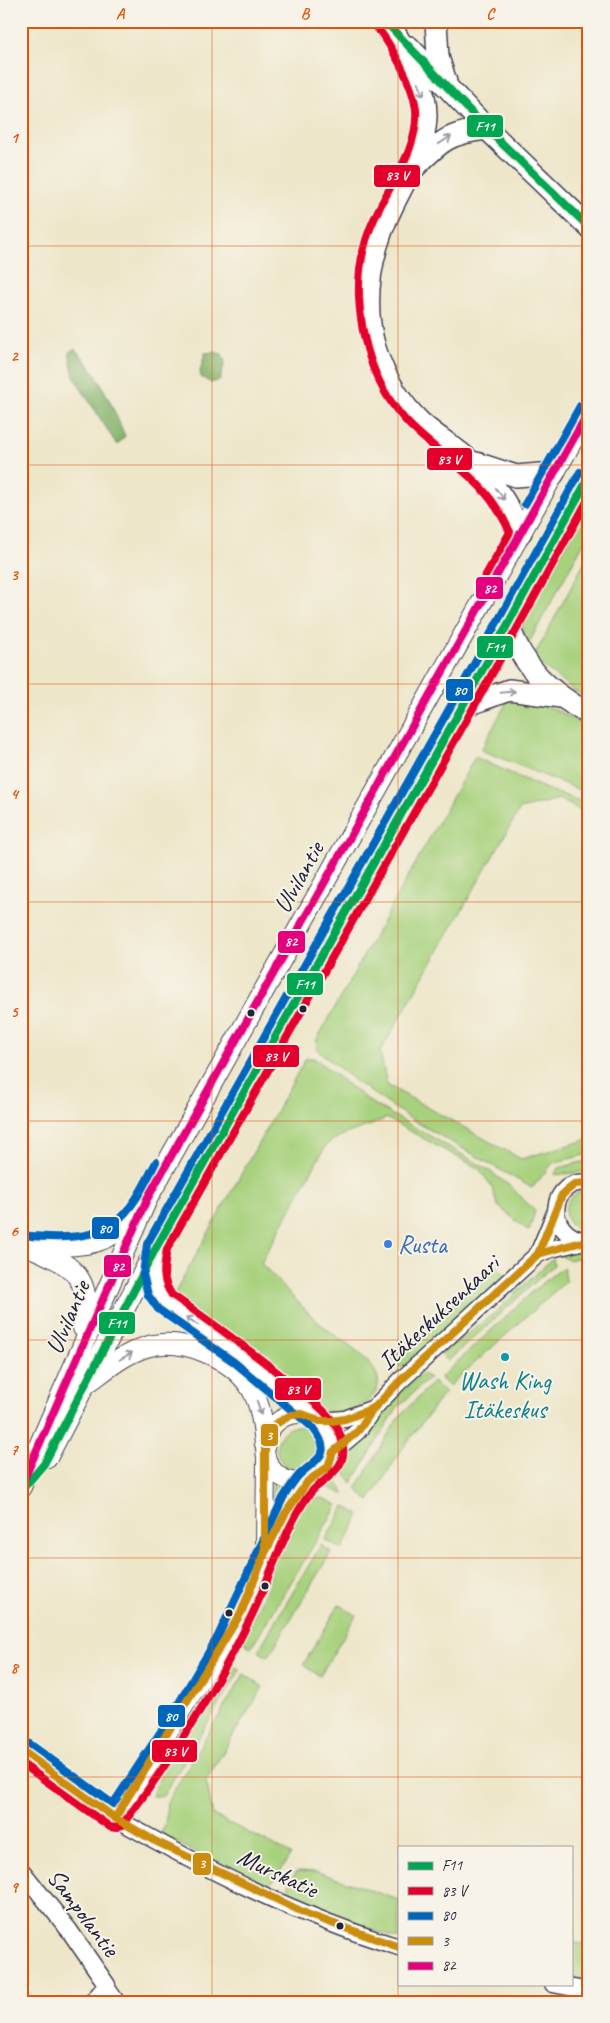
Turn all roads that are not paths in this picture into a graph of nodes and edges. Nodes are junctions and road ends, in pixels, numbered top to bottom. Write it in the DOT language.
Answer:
graph roads {
  1 [pos="436,21"];
  2 [pos="389,25"];
  3 [pos="447,87"];
  4 [pos="487,130"];
  5 [pos="412,170"];
  6 [pos="589,227"];
  7 [pos="589,411"];
  8 [pos="471,462"];
  9 [pos="554,473"];
  10 [pos="589,477"];
  11 [pos="521,532"];
  12 [pos="508,624"];
  13 [pos="561,697"];
  14 [pos="462,707"];
  15 [pos="589,714"];
  16 [pos="587,1180"];
  17 [pos="147,1198"];
  18 [pos="555,1213"];
  19 [pos="588,1240"];
  20 [pos="25,1245"];
  21 [pos="157,1246"];
  22 [pos="538,1254"];
  23 [pos="74,1366"];
  24 [pos="86,1383"];
  25 [pos="374,1408"];
  26 [pos="316,1419"];
  27 [pos="266,1452"];
  28 [pos="333,1452"];
  29 [pos="308,1481"];
  30 [pos="21,1487"];
  31 [pos="21,1491"];
  32 [pos="265,1553"];
  33 [pos="21,1750"];
  34 [pos="115,1818"];
  35 [pos="21,1870"];
  36 [pos="398,1947"];
  37 [pos="107,1985"];
  38 [pos="563,1986"];
  39 [pos="589,1991"];
  40 [pos="92,2002"];
  41 [pos="119,2002"];
  1 -- 3 [label="highway"];
  2 -- 3 [label="highway"];
  2 -- 5 [label="highway, one-way"];
  3 -- 4 [label="highway"];
  5 -- 4 [label="highway, one-way"];
  4 -- 6 [label="highway"];
  5 -- 8 [label="highway"];
  7 -- 9 [label="main road, Ulvilantie"];
  8 -- 9 [label="highway"];
  8 -- 11 [label="highway, one-way"];
  9 -- 11 [label="main road, Ulvilantie"];
  10 -- 12 [label="main road, Ulvilantie"];
  11 -- 17 [label="main road, Ulvilantie"];
  12 -- 13 [label="highway"];
  12 -- 14 [label="main road, Ulvilantie"];
  14 -- 13 [label="highway, one-way"];
  13 -- 15 [label="highway"];
  14 -- 21 [label="main road, Ulvilantie"];
  16 -- 18 [label="street, Itäkeskuksenkaari"];
  17 -- 20 [label="main road"];
  17 -- 23 [label="main road, Ulvilantie"];
  18 -- 19 [label="street"];
  18 -- 22 [label="street, Itäkeskuksenkaari"];
  19 -- 22 [label="street, Itäkeskuksenkaari"];
  20 -- 23 [label="main road"];
  21 -- 24 [label="main road, Ulvilantie"];
  26 -- 21 [label="main road, one-way"];
  22 -- 25 [label="street, Itäkeskuksenkaari"];
  23 -- 30 [label="main road, Ulvilantie"];
  24 -- 27 [label="main road, one-way"];
  24 -- 31 [label="main road, Ulvilantie"];
  25 -- 26 [label="street, Itäkeskuksenkaari"];
  25 -- 28 [label="street, Itäkeskuksenkaari"];
  26 -- 27 [label="main road"];
  26 -- 28 [label="main road"];
  27 -- 29 [label="main road"];
  27 -- 32 [label="main road"];
  28 -- 29 [label="main road"];
  29 -- 32 [label="main road"];
  32 -- 34 [label="main road"];
  33 -- 34 [label="main road"];
  34 -- 36 [label="street, Murskatie"];
  35 -- 37 [label="street, Sampolantie"];
  37 -- 40 [label="street"];
  37 -- 41 [label="street"];
  38 -- 39 [label="street"];
}
